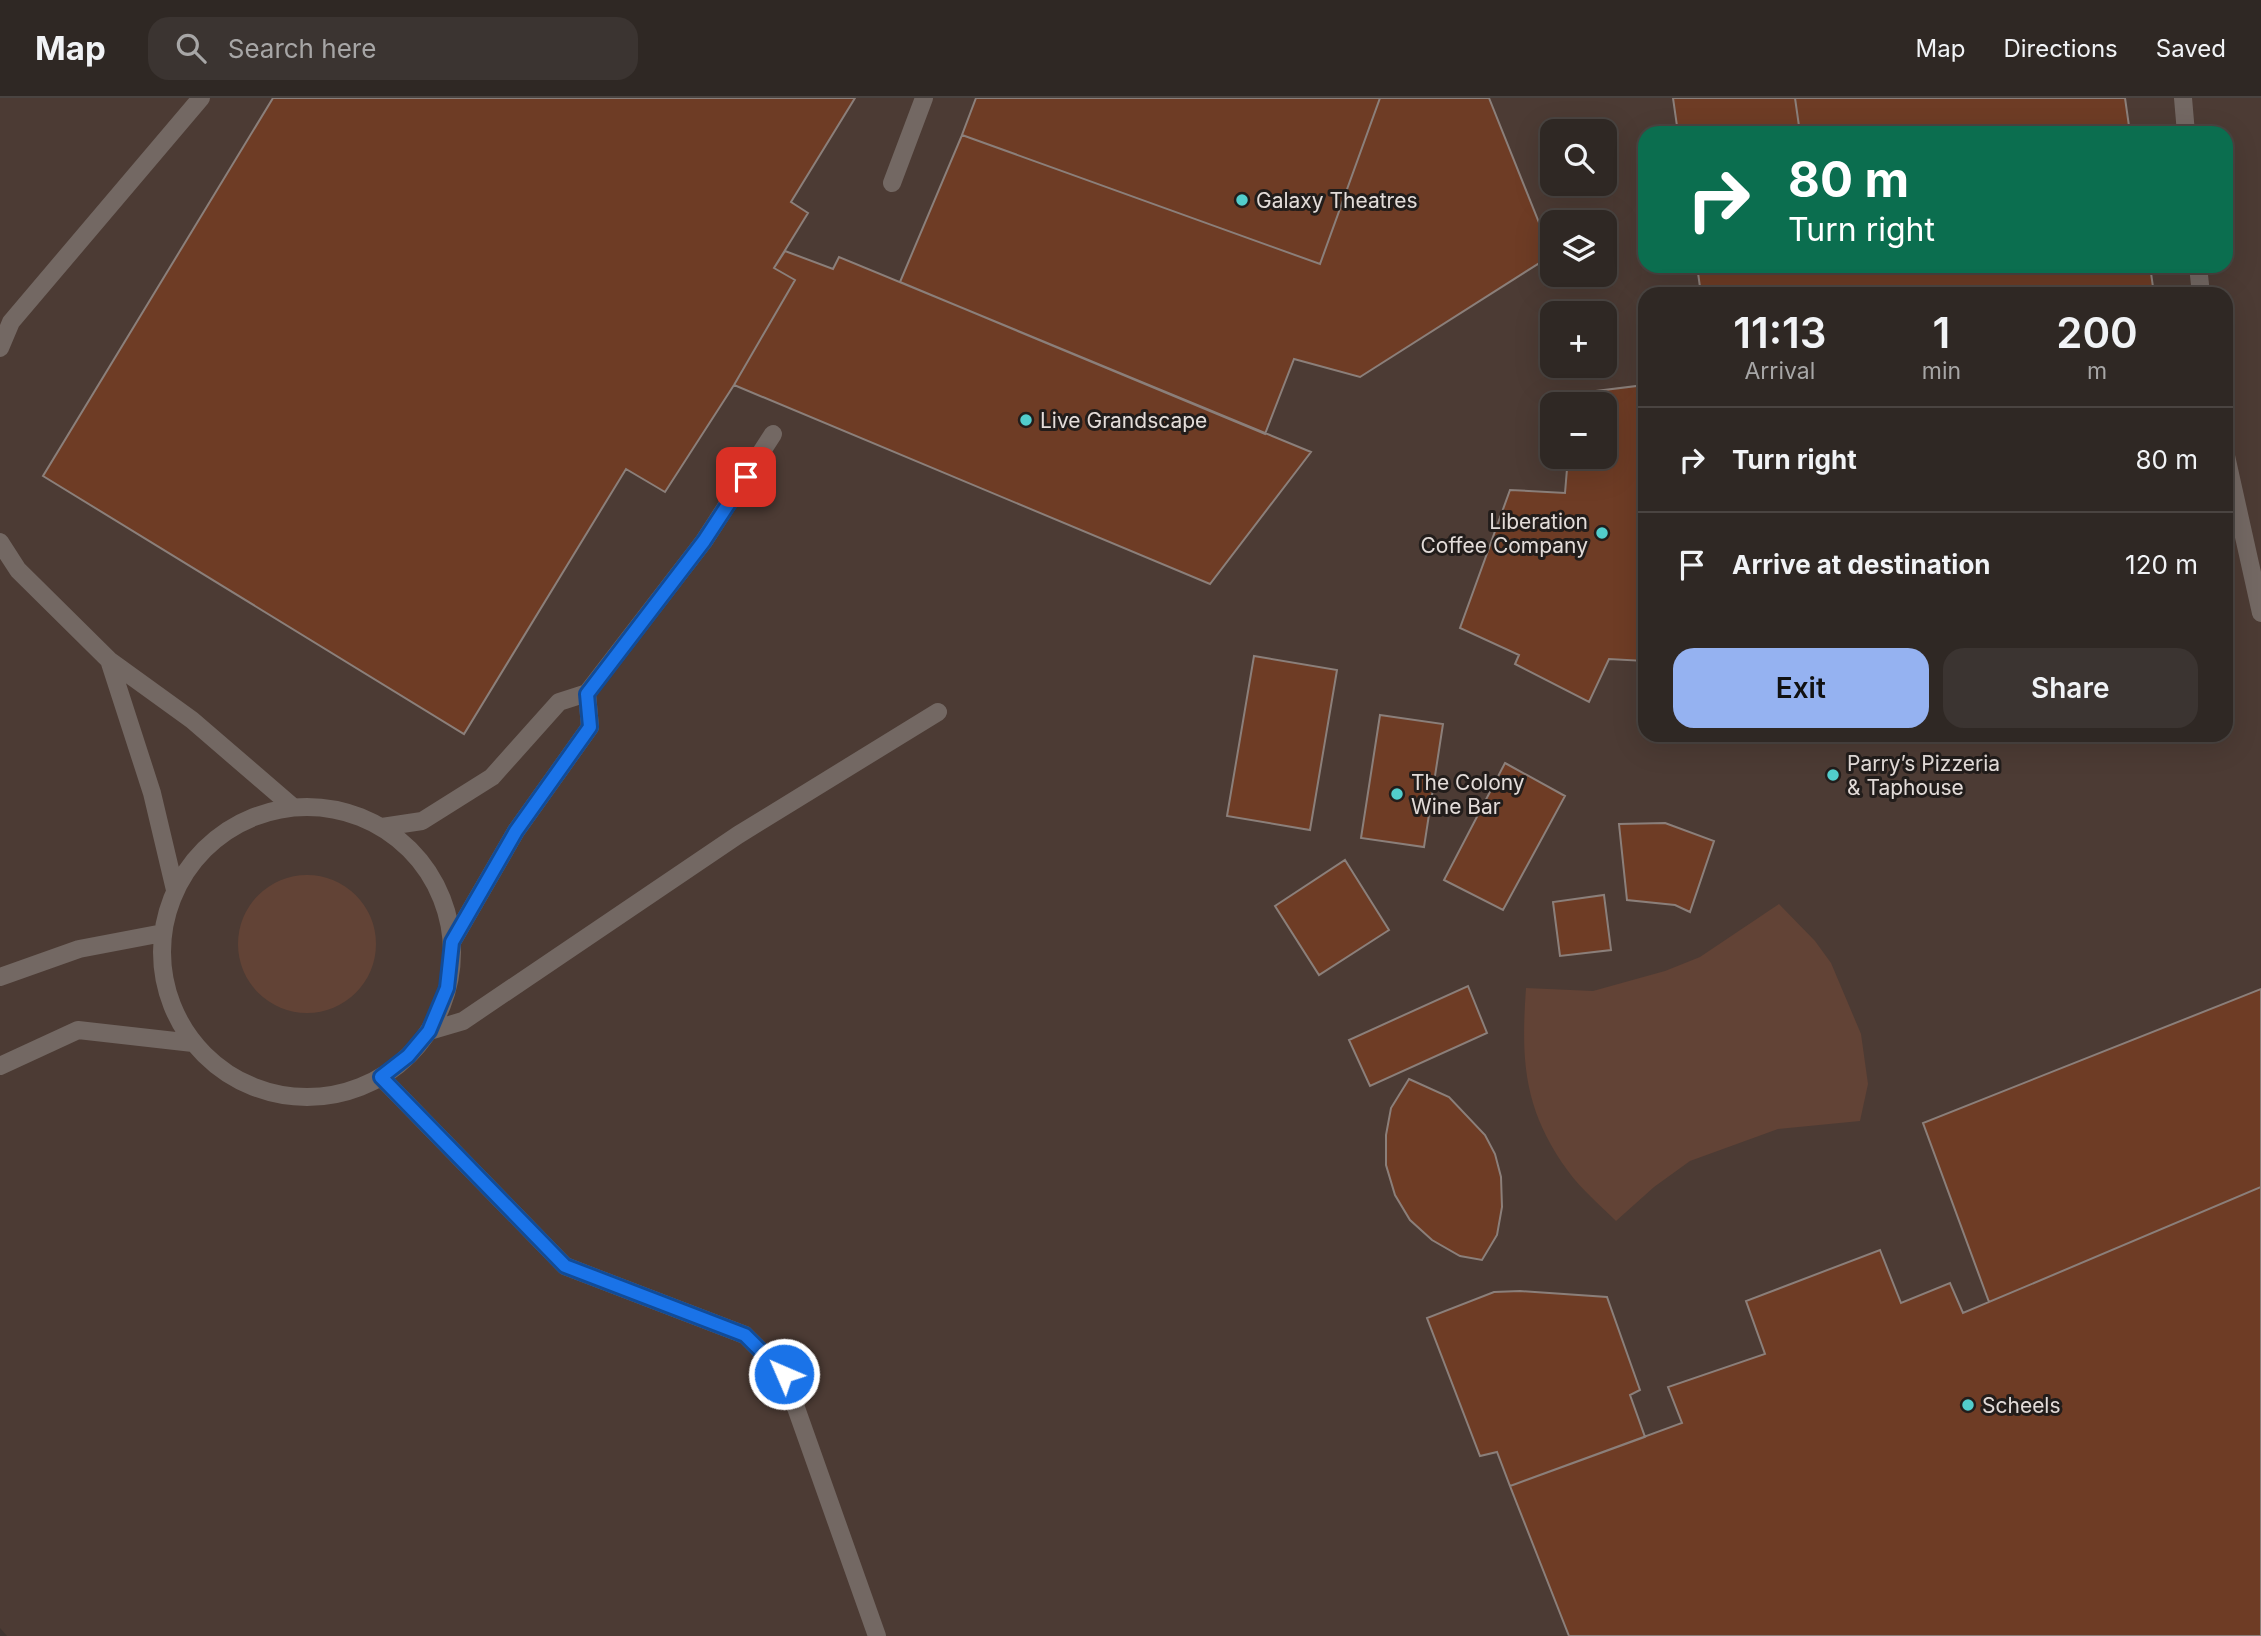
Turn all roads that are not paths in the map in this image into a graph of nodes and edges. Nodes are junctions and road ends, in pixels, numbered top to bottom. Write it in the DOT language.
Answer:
graph roads {
  1 [pos="201,98"];
  2 [pos="924,98"];
  3 [pos="2183,98"];
  4 [pos="2185,126"];
  5 [pos="892,183"];
  6 [pos="0,348"];
  7 [pos="773,434"];
  8 [pos="2233,487"];
  9 [pos="0,542"];
  10 [pos="2261,613"];
  11 [pos="109,660"];
  12 [pos="587,694"];
  13 [pos="938,712"];
  14 [pos="293,807"];
  15 [pos="382,827"];
  16 [pos="175,890"];
  17 [pos="163,933"];
  18 [pos="452,942"];
  19 [pos="0,977"];
  20 [pos="429,1031"];
  21 [pos="193,1043"];
  22 [pos="0,1066"];
  23 [pos="381,1077"];
  24 [pos="877,1636"];
  1 -- 6 [label="lane"];
  2 -- 5 [label="lane"];
  3 -- 4 [label="lane"];
  7 -- 12 [label="lane"];
  8 -- 10 [label="lane"];
  9 -- 11 [label="lane"];
  11 -- 14 [label="lane"];
  11 -- 16 [label="lane"];
  12 -- 15 [label="lane"];
  12 -- 18 [label="lane"];
  13 -- 20 [label="lane"];
  14 -- 15 [label="lane"];
  14 -- 16 [label="lane"];
  15 -- 18 [label="lane"];
  16 -- 17 [label="lane"];
  17 -- 19 [label="lane"];
  17 -- 21 [label="lane"];
  18 -- 20 [label="lane"];
  20 -- 23 [label="lane"];
  21 -- 22 [label="lane"];
  21 -- 23 [label="lane"];
  23 -- 24 [label="lane"];
}
